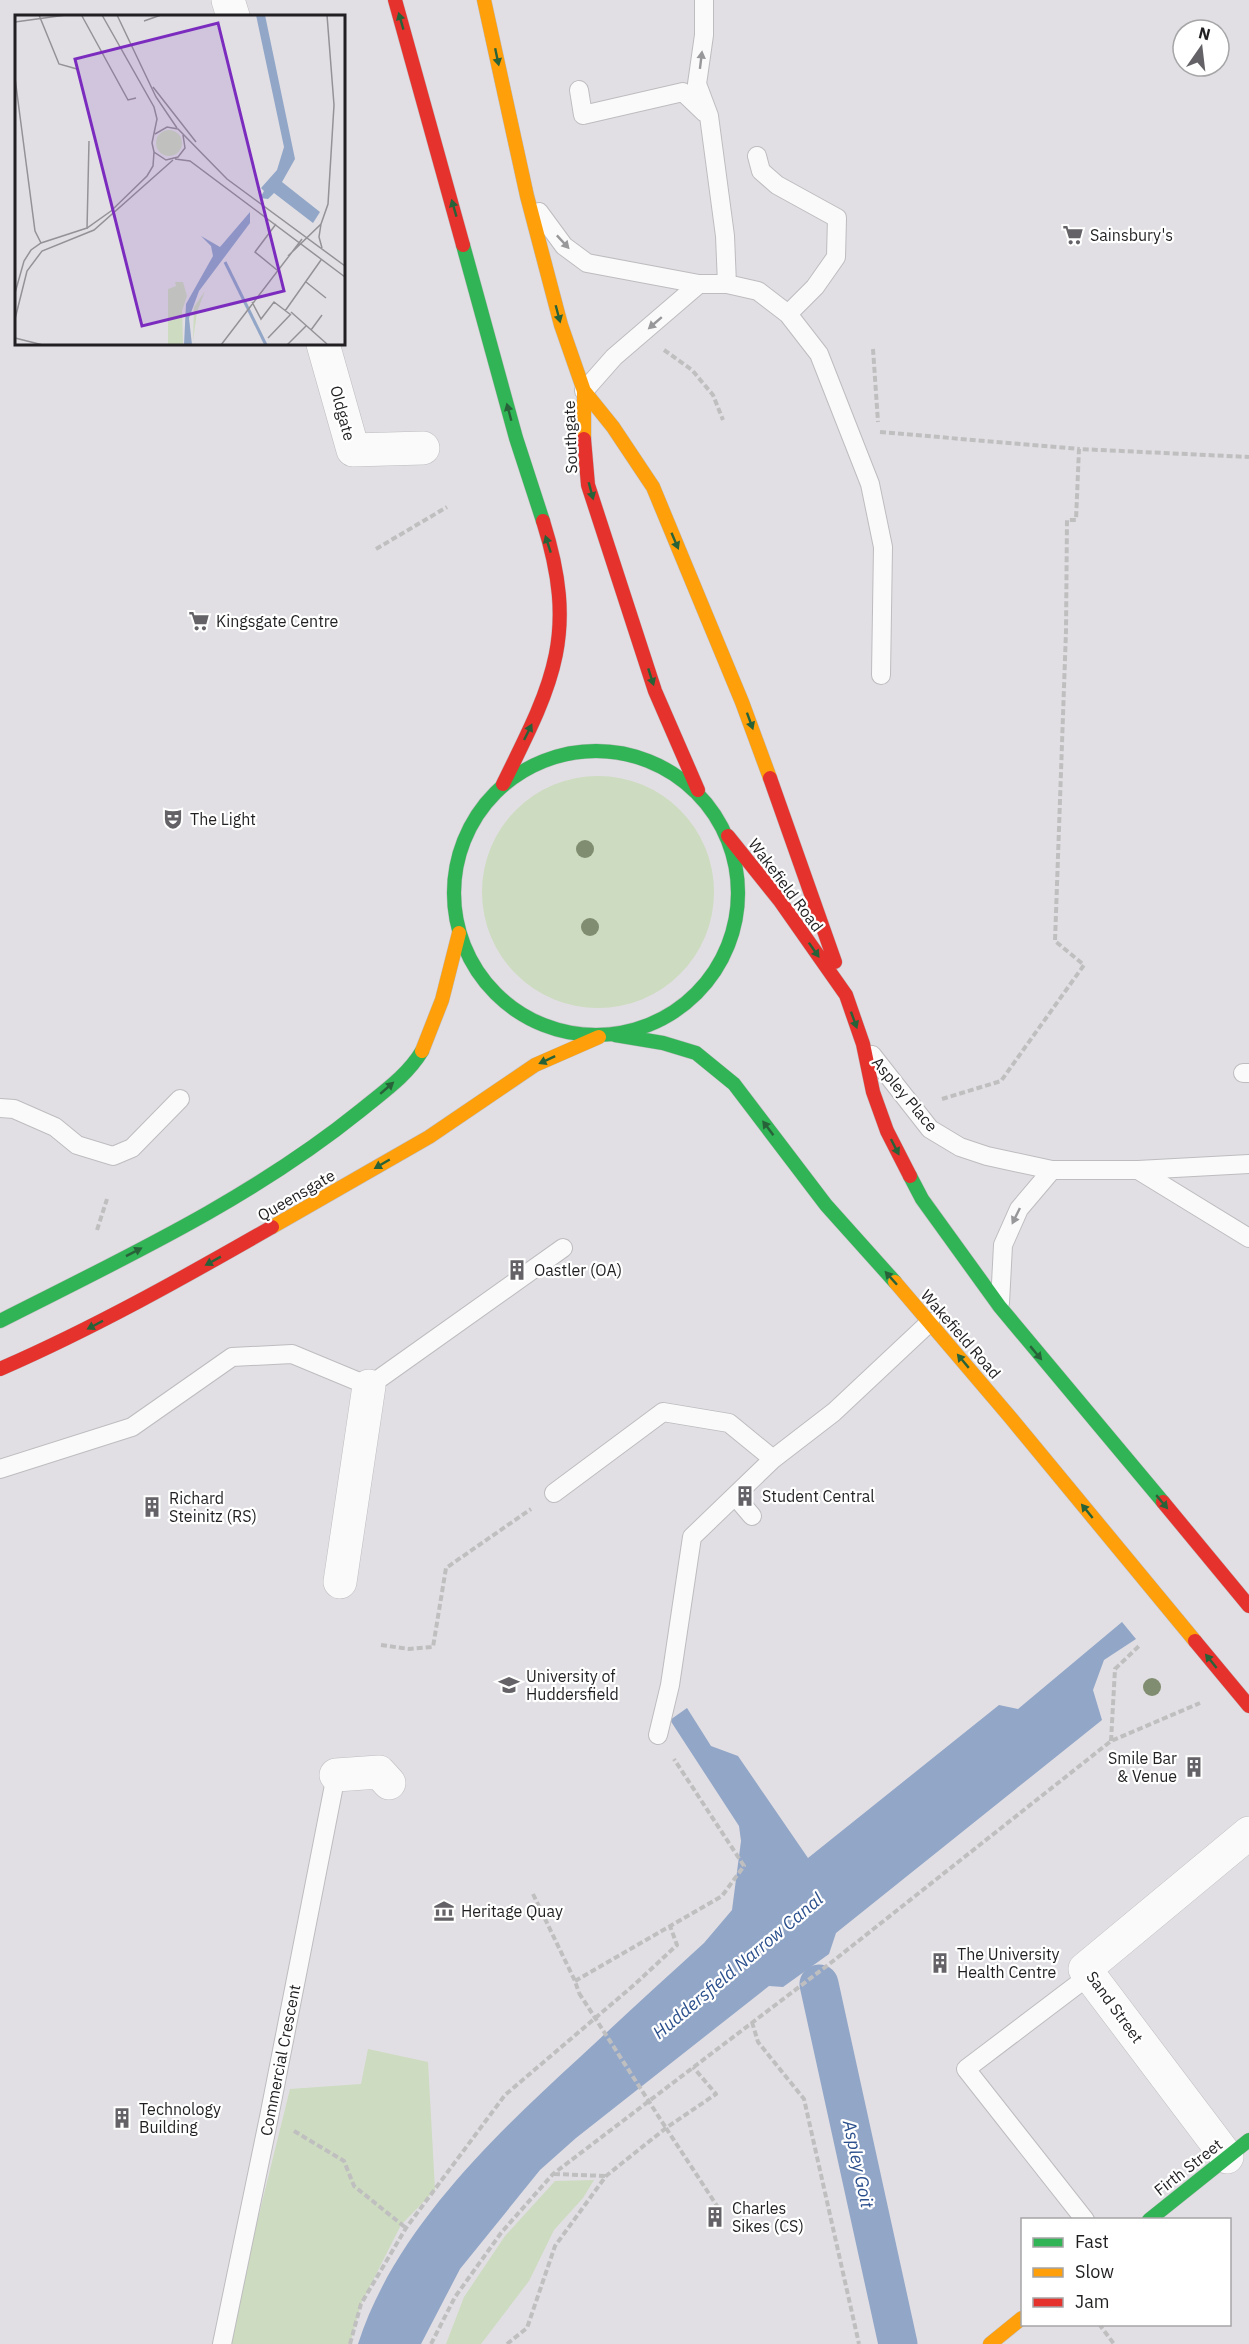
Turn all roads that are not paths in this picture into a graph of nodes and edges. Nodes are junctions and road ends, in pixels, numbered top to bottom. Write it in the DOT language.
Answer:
graph roads {
  1 [pos="228,0"];
  2 [pos="395,0"];
  3 [pos="484,0"];
  4 [pos="704,0"];
  5 [pos="233,15"];
  6 [pos="579,90"];
  7 [pos="709,116"];
  8 [pos="757,156"];
  9 [pos="527,196"];
  10 [pos="699,284"];
  11 [pos="728,284"];
  12 [pos="788,314"];
  13 [pos="323,345"];
  14 [pos="585,391"];
  15 [pos="423,448"];
  16 [pos="881,675"];
  17 [pos="503,784"];
  18 [pos="700,794"];
  19 [pos="728,836"];
  20 [pos="459,933"];
  21 [pos="846,995"];
  22 [pos="615,1035"];
  23 [pos="600,1036"];
  24 [pos="863,1044"];
  25 [pos="180,1099"];
  26 [pos="0,1108"];
  27 [pos="1249,1164"];
  28 [pos="1052,1170"];
  29 [pos="1138,1170"];
  30 [pos="1249,1238"];
  31 [pos="563,1248"];
  32 [pos="1000,1307"];
  33 [pos="0,1322"];
  34 [pos="930,1322"];
  35 [pos="0,1369"];
  36 [pos="369,1386"];
  37 [pos="774,1459"];
  38 [pos="0,1470"];
  39 [pos="554,1493"];
  40 [pos="735,1496"];
  41 [pos="752,1516"];
  42 [pos="340,1582"];
  43 [pos="1249,1606"];
  44 [pos="1249,1706"];
  45 [pos="658,1735"];
  46 [pos="336,1775"];
  47 [pos="389,1783"];
  48 [pos="1249,1833"];
  49 [pos="1090,1975"];
  50 [pos="1238,2149"];
  51 [pos="1083,2218"];
  52 [pos="1152,2218"];
  53 [pos="1021,2320"];
  54 [pos="222,2344"];
  55 [pos="990,2344"];
  1 -- 5 [label="street"];
  17 -- 2 [label="main road, one-way"];
  3 -- 9 [label="main road, Southgate, one-way"];
  7 -- 4 [label="lane, one-way"];
  6 -- 7 [label="lane"];
  7 -- 11 [label="lane"];
  8 -- 12 [label="lane"];
  9 -- 10 [label="lane, one-way"];
  9 -- 14 [label="main road, Southgate, one-way"];
  10 -- 11 [label="lane"];
  10 -- 14 [label="lane, one-way"];
  11 -- 12 [label="lane"];
  12 -- 16 [label="lane"];
  13 -- 15 [label="street, Oldgate"];
  14 -- 18 [label="main road, Southgate, one-way"];
  14 -- 21 [label="main road, one-way"];
  17 -- 18 [label="main road"];
  17 -- 20 [label="main road"];
  18 -- 19 [label="main road"];
  19 -- 21 [label="main road, Wakefield Road, one-way"];
  19 -- 22 [label="main road"];
  20 -- 23 [label="main road"];
  33 -- 20 [label="main road, Queensgate, one-way"];
  21 -- 24 [label="main road, Wakefield Road, one-way"];
  22 -- 23 [label="main road"];
  34 -- 22 [label="main road, Wakefield Road, one-way"];
  23 -- 35 [label="main road, Queensgate, one-way"];
  24 -- 28 [label="lane, Aspley Place"];
  24 -- 32 [label="main road, Wakefield Road, one-way"];
  25 -- 26 [label="lane"];
  27 -- 29 [label="lane, Aspley Place"];
  28 -- 29 [label="lane, Aspley Place"];
  28 -- 32 [label="lane, one-way"];
  29 -- 30 [label="lane"];
  31 -- 36 [label="lane"];
  32 -- 43 [label="main road, Wakefield Road, one-way"];
  34 -- 37 [label="lane"];
  44 -- 34 [label="main road, Wakefield Road, one-way"];
  36 -- 38 [label="lane"];
  36 -- 42 [label="street"];
  37 -- 39 [label="lane"];
  37 -- 40 [label="lane"];
  40 -- 41 [label="lane"];
  40 -- 45 [label="lane"];
  46 -- 47 [label="street"];
  46 -- 54 [label="lane, Commercial Crescent"];
  48 -- 49 [label="street, Sand Street"];
  49 -- 50 [label="street, Sand Street"];
  49 -- 51 [label="lane"];
  50 -- 52 [label="main road, Firth Street"];
  53 -- 55 [label="main road"];
}
